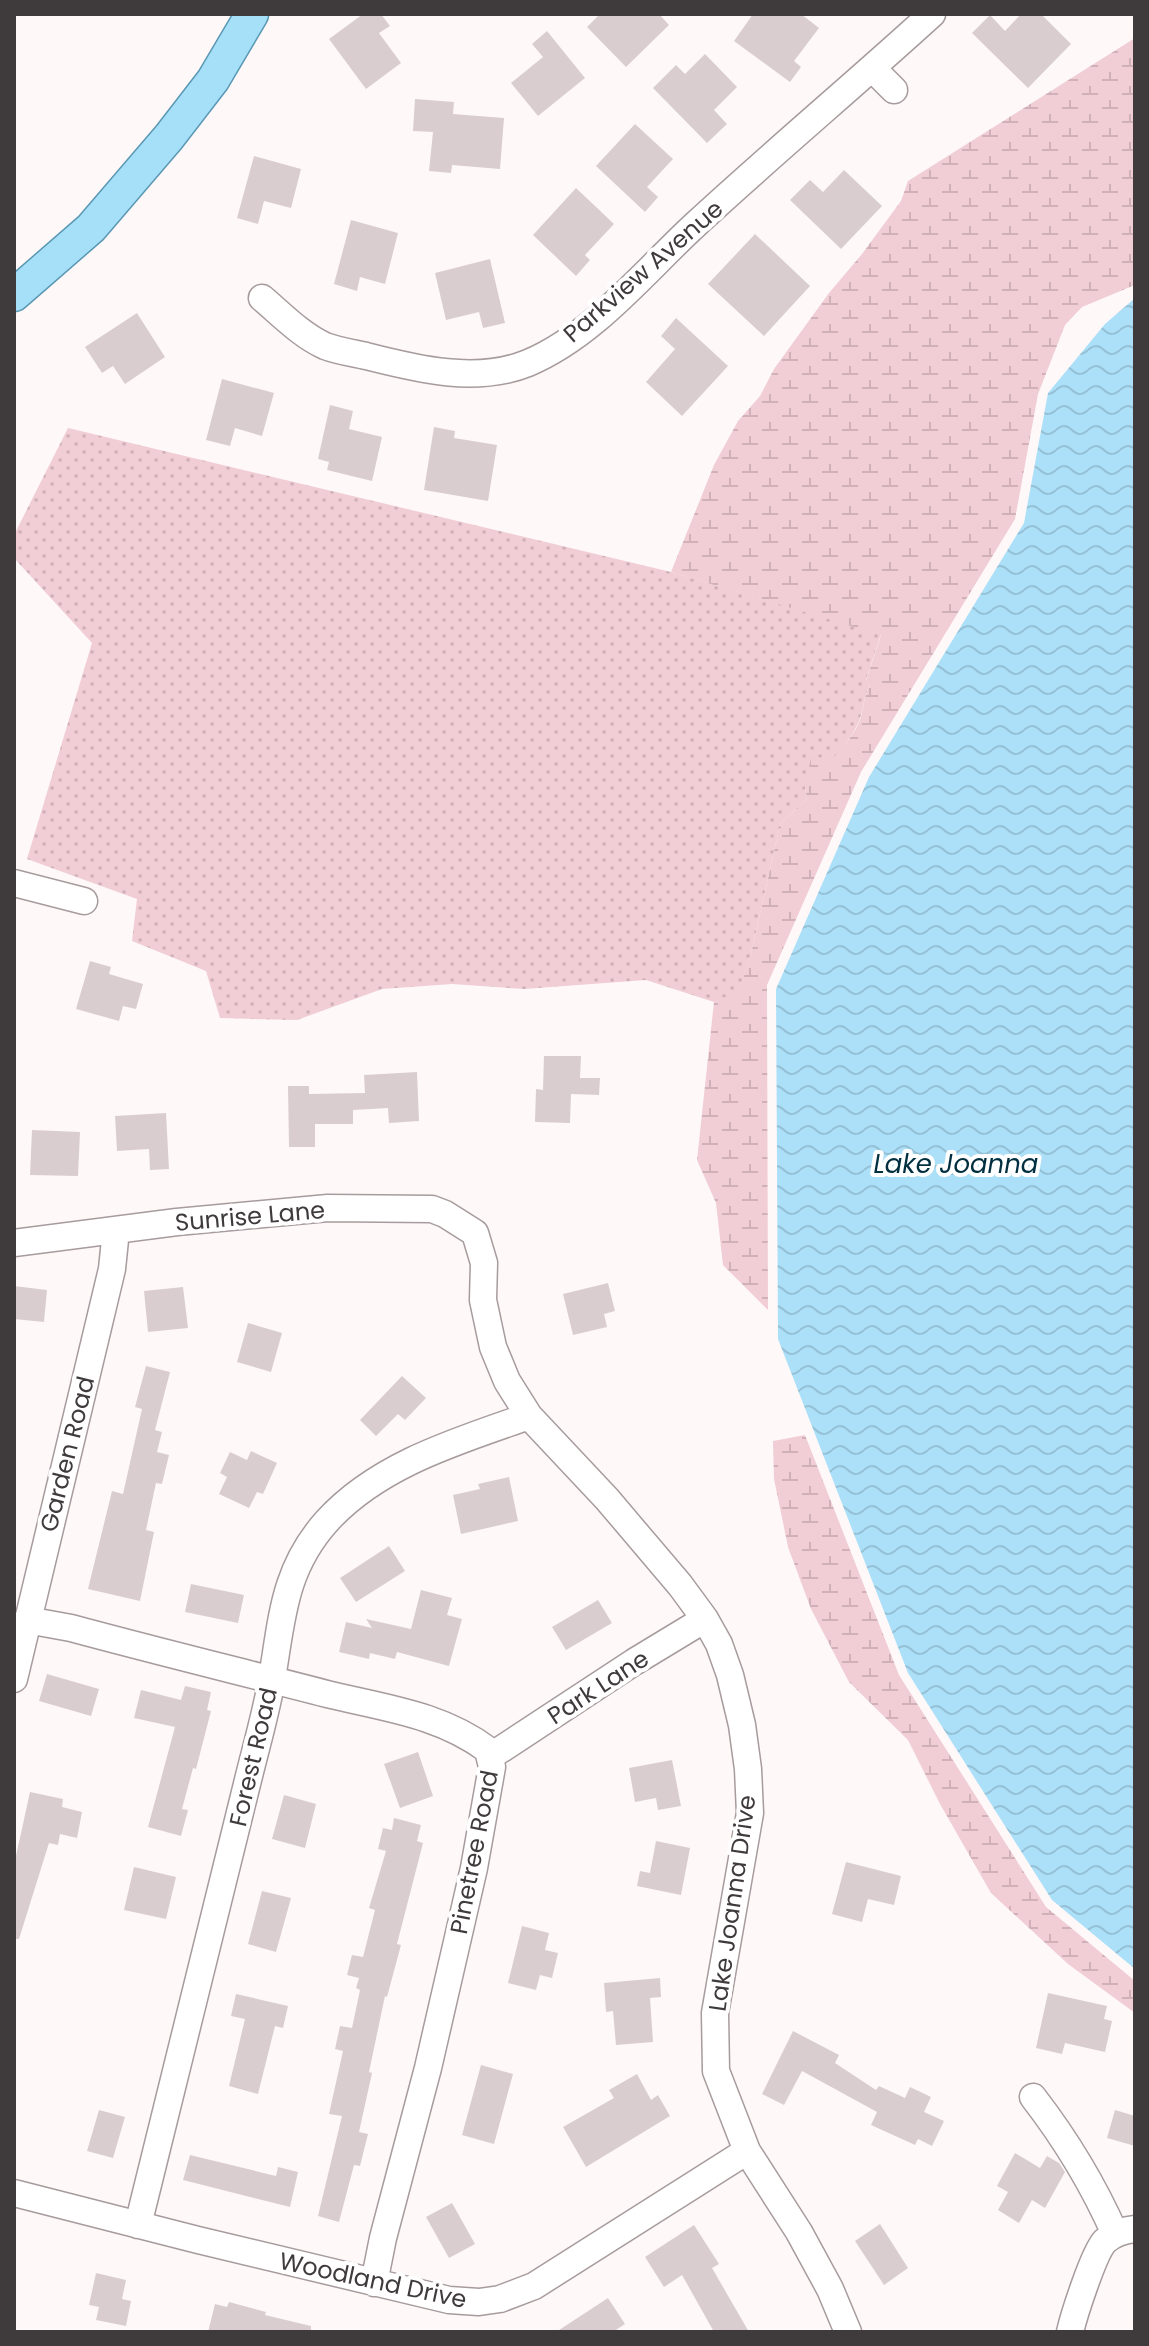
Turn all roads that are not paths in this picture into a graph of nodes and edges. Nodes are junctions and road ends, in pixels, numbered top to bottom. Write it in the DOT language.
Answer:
graph roads {
  1 [pos="252,14"];
  2 [pos="932,14"];
  3 [pos="872,68"];
  4 [pos="894,90"];
  5 [pos="14,295"];
  6 [pos="262,298"];
  7 [pos="14,883"];
  8 [pos="84,901"];
  9 [pos="116,1230"];
  10 [pos="477,1237"];
  11 [pos="14,1243"];
  12 [pos="529,1416"];
  13 [pos="705,1619"];
  14 [pos="27,1620"];
  15 [pos="14,1679"];
  16 [pos="272,1680"];
  17 [pos="491,1756"];
  18 [pos="1033,2097"];
  19 [pos="747,2151"];
  20 [pos="14,2193"];
  21 [pos="138,2225"];
  22 [pos="1125,2232"];
  23 [pos="374,2283"];
  24 [pos="848,2332"];
  25 [pos="1070,2332"];
  1 -- 5 [label="main road"];
  2 -- 3 [label="street, Parkview Avenue"];
  3 -- 4 [label="street"];
  3 -- 6 [label="street, Parkview Avenue"];
  7 -- 8 [label="street"];
  9 -- 10 [label="street, Sunrise Lane"];
  9 -- 11 [label="street, Sunrise Lane"];
  9 -- 14 [label="street, Garden Road"];
  10 -- 12 [label="street, Lake Joanna Drive"];
  12 -- 13 [label="street, Lake Joanna Drive"];
  12 -- 16 [label="street, Forest Road"];
  13 -- 17 [label="street, Park Lane"];
  13 -- 19 [label="street, Lake Joanna Drive"];
  14 -- 15 [label="street, Garden Road"];
  14 -- 16 [label="street, Pinetree Road"];
  16 -- 17 [label="street, Pinetree Road"];
  16 -- 21 [label="street, Forest Road"];
  17 -- 23 [label="street, Pinetree Road"];
  18 -- 22 [label="street"];
  19 -- 23 [label="street, Woodland Drive"];
  19 -- 24 [label="street, Lake Joanna Drive"];
  20 -- 21 [label="street, Woodland Drive"];
  21 -- 23 [label="street, Woodland Drive"];
  22 -- 25 [label="street"];
}
